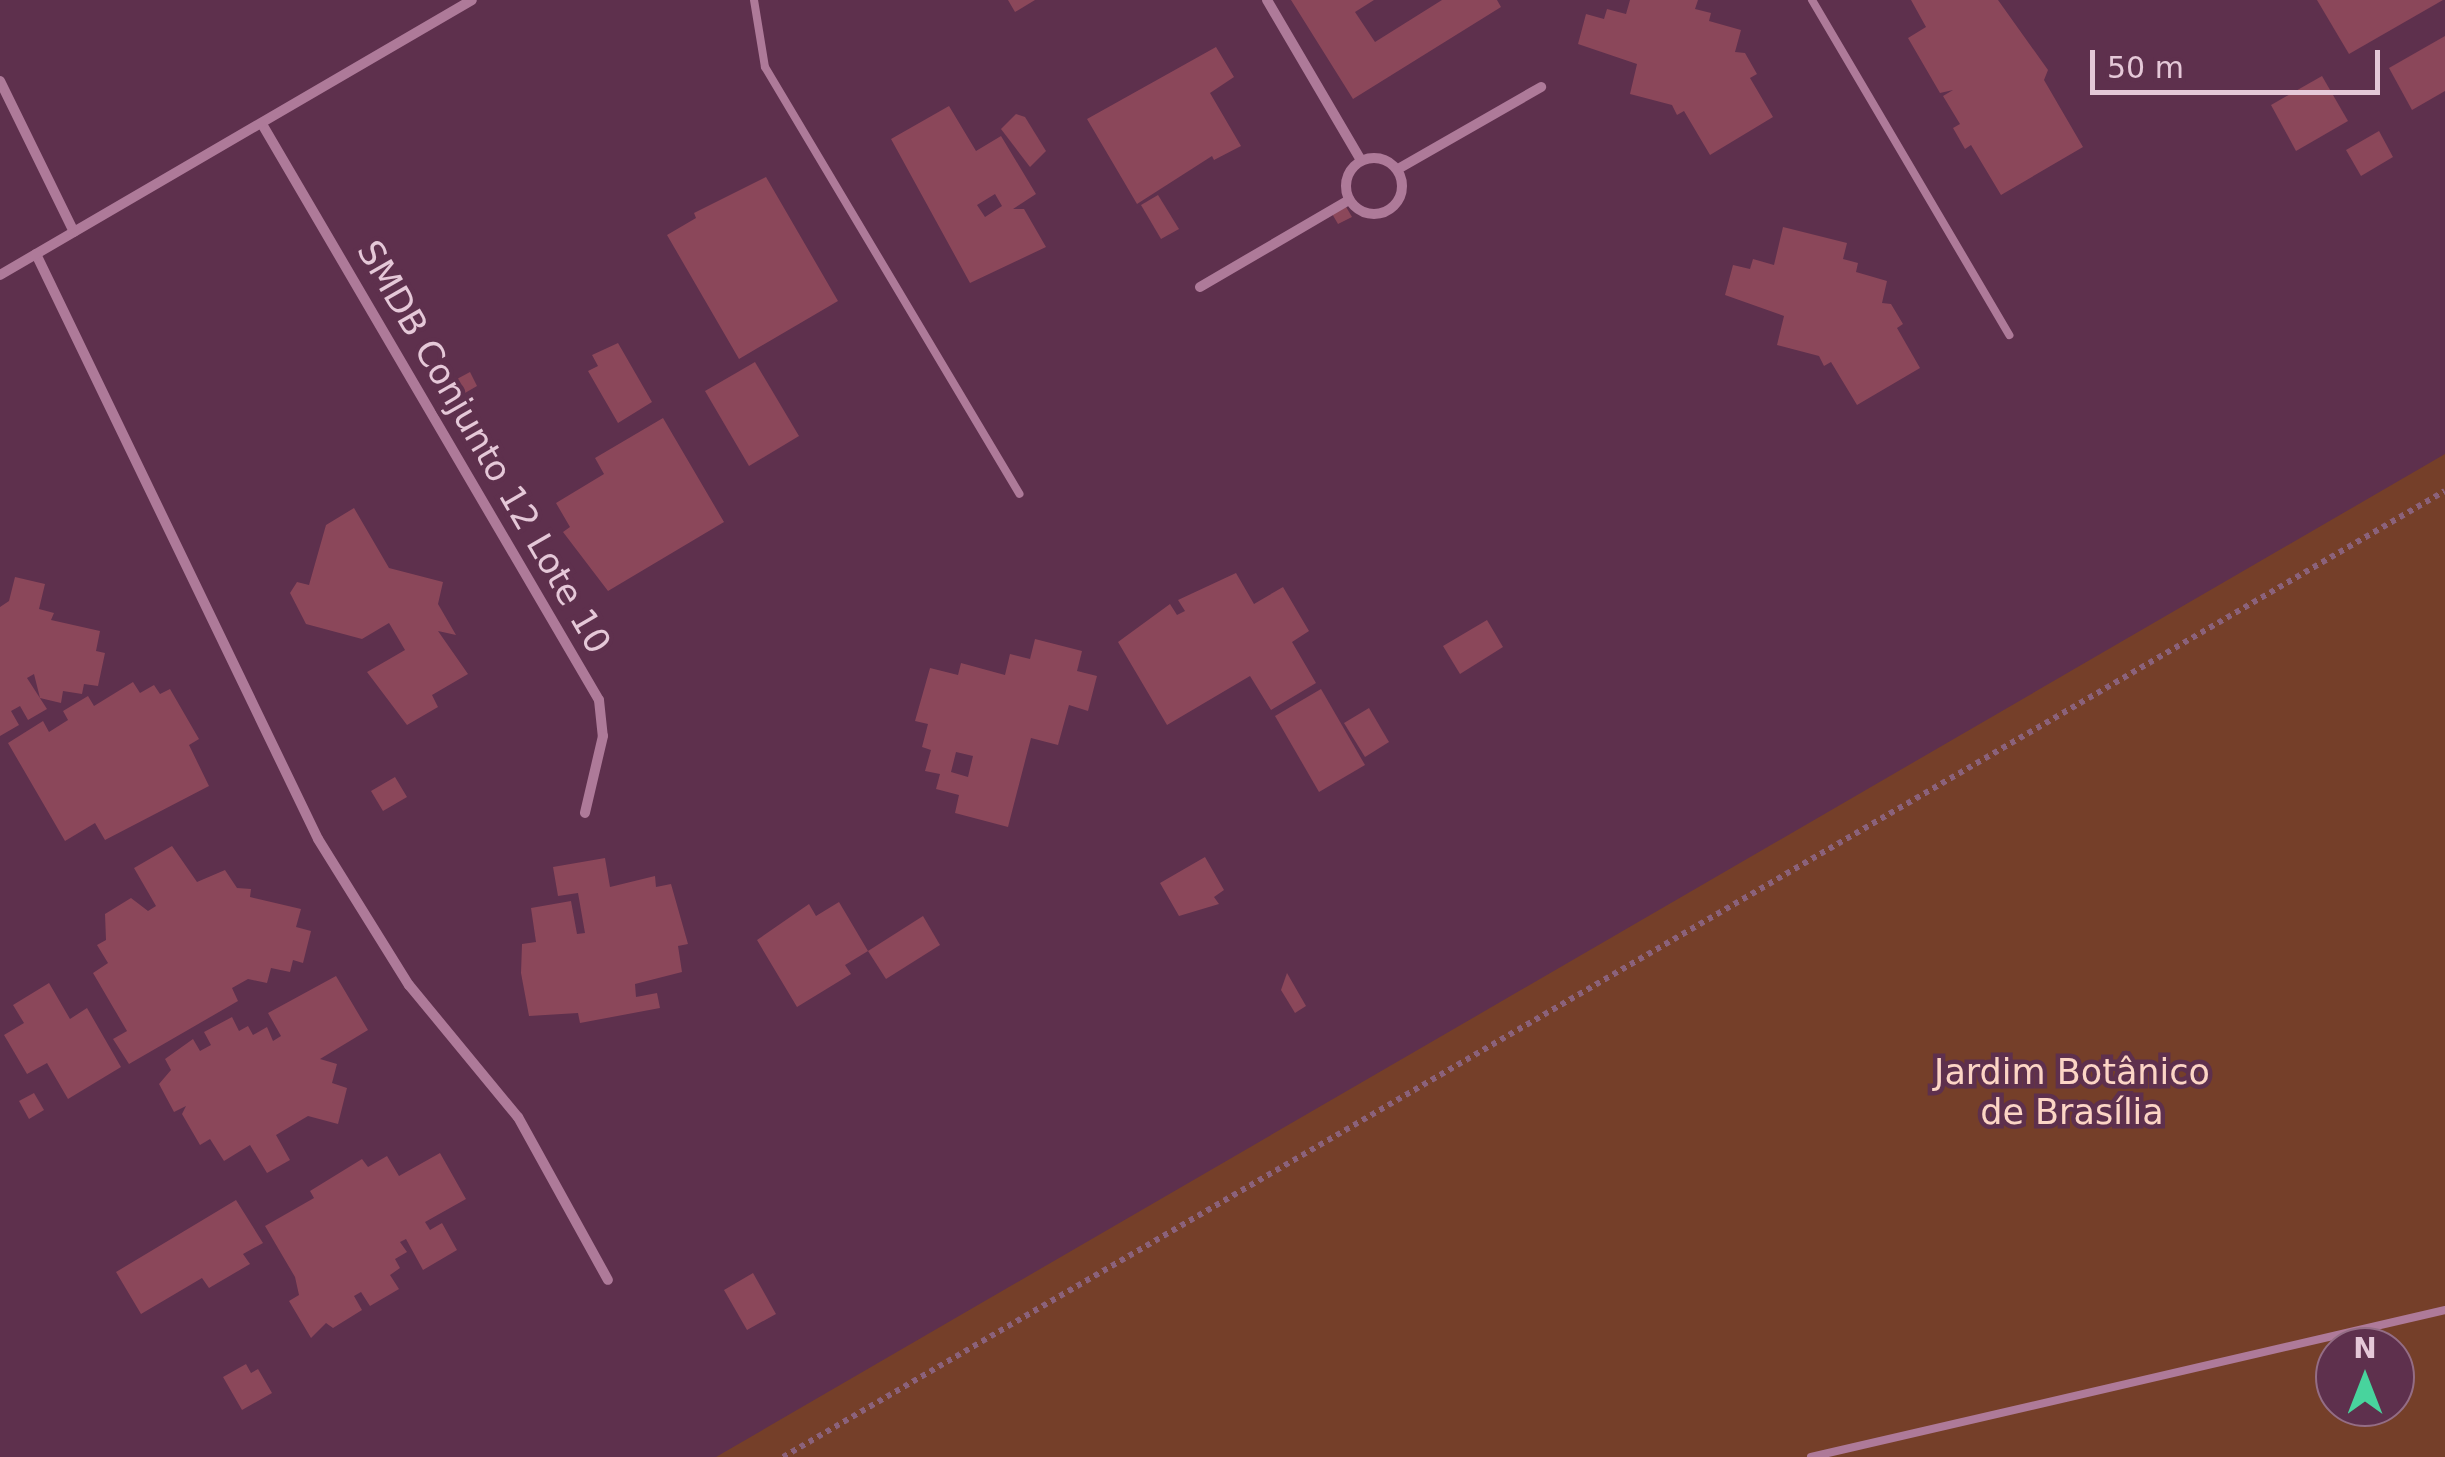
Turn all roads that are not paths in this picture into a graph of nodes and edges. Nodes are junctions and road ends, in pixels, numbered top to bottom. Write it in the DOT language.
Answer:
graph roads {
  1 [pos="472,0"];
  2 [pos="754,0"];
  3 [pos="1267,0"];
  4 [pos="1812,0"];
  5 [pos="0,81"];
  6 [pos="1541,87"];
  7 [pos="262,124"];
  8 [pos="1362,160"];
  9 [pos="1398,170"];
  10 [pos="1349,200"];
  11 [pos="74,232"];
  12 [pos="36,254"];
  13 [pos="0,275"];
  14 [pos="1200,287"];
  15 [pos="2009,336"];
  16 [pos="1020,494"];
  17 [pos="585,813"];
  18 [pos="608,1280"];
  19 [pos="2445,1310"];
  20 [pos="1811,1457"];
  1 -- 7 [label="street"];
  2 -- 16 [label="lane"];
  3 -- 8 [label="street"];
  4 -- 15 [label="lane"];
  5 -- 11 [label="street"];
  6 -- 9 [label="street"];
  7 -- 11 [label="street"];
  7 -- 17 [label="street, SMDB Conjunto 12 Lote 10"];
  8 -- 9 [label="street"];
  8 -- 10 [label="street"];
  9 -- 10 [label="street"];
  10 -- 14 [label="street"];
  11 -- 12 [label="street"];
  12 -- 13 [label="street"];
  12 -- 18 [label="street"];
  19 -- 20 [label="lane"];
}
